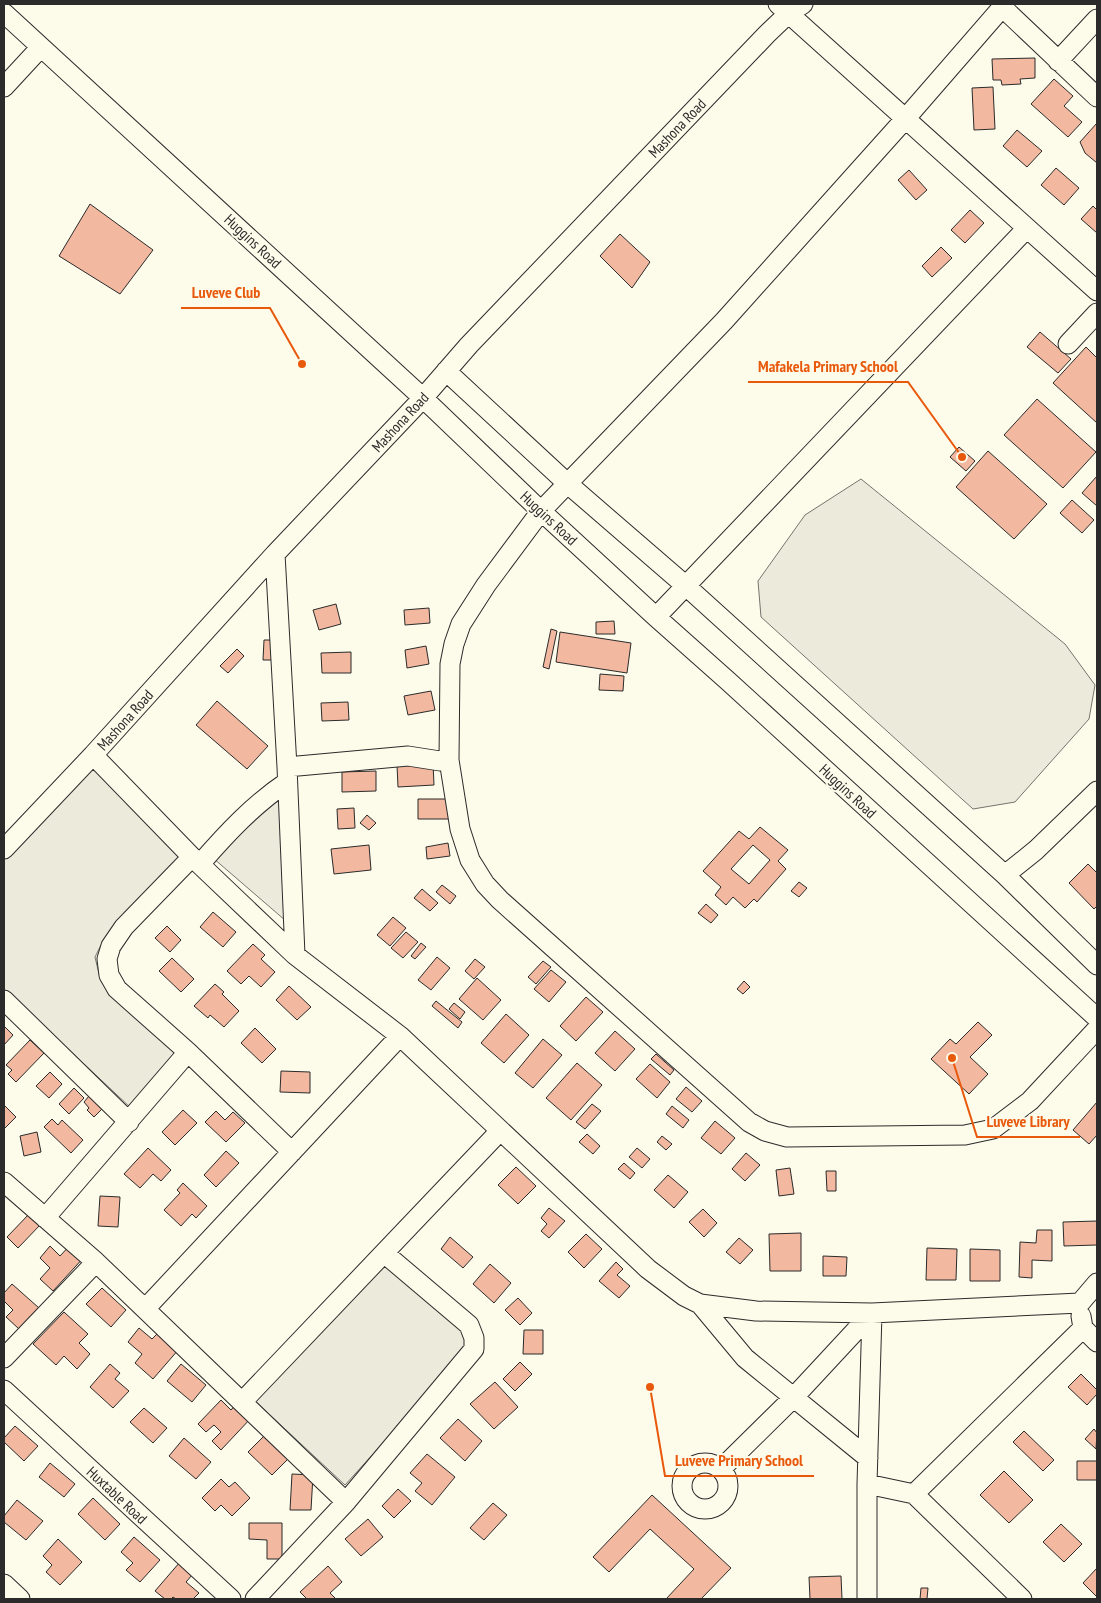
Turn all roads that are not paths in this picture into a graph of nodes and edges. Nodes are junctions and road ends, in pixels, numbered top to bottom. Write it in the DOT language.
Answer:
graph roads {
  1 [pos="1003,6"];
  2 [pos="790,7"];
  3 [pos="4,13"];
  4 [pos="1097,18"];
  5 [pos="41,47"];
  6 [pos="1058,61"];
  7 [pos="4,87"];
  8 [pos="1097,97"];
  9 [pos="906,118"];
  10 [pos="1027,228"];
  11 [pos="1097,291"];
  12 [pos="1097,314"];
  13 [pos="1068,344"];
  14 [pos="446,371"];
  15 [pos="423,398"];
  16 [pos="568,484"];
  17 [pos="541,512"];
  18 [pos="275,554"];
  19 [pos="686,586"];
  20 [pos="656,617"];
  21 [pos="93,755"];
  22 [pos="449,760"];
  23 [pos="287,774"];
  24 [pos="1097,791"];
  25 [pos="4,849"];
  26 [pos="196,861"];
  27 [pos="1005,875"];
  28 [pos="295,955"];
  29 [pos="1097,965"];
  30 [pos="4,1000"];
  31 [pos="1097,1018"];
  32 [pos="1097,1029"];
  33 [pos="400,1036"];
  34 [pos="188,1052"];
  35 [pos="129,1122"];
  36 [pos="500,1131"];
  37 [pos="292,1152"];
  38 [pos="4,1182"];
  39 [pos="45,1218"];
  40 [pos="384,1253"];
  41 [pos="96,1262"];
  42 [pos="1097,1283"];
  43 [pos="1080,1303"];
  44 [pos="700,1304"];
  45 [pos="145,1309"];
  46 [pos="872,1313"];
  47 [pos="1083,1328"];
  48 [pos="1097,1342"];
  49 [pos="4,1358"];
  50 [pos="4,1390"];
  51 [pos="794,1397"];
  52 [pos="242,1402"];
  53 [pos="868,1458"];
  54 [pos="722,1468"];
  55 [pos="867,1484"];
  56 [pos="914,1494"];
  57 [pos="346,1502"];
  58 [pos="4,1584"];
  59 [pos="20,1599"];
  60 [pos="231,1599"];
  61 [pos="255,1599"];
  62 [pos="868,1599"];
  63 [pos="1022,1599"];
  1 -- 6 [label="street"];
  1 -- 9 [label="street"];
  2 -- 9 [label="street"];
  2 -- 14 [label="street, Mashona Road"];
  3 -- 5 [label="street, Huggins Road"];
  4 -- 6 [label="street"];
  5 -- 7 [label="street"];
  5 -- 15 [label="street, Huggins Road"];
  6 -- 8 [label="street"];
  9 -- 10 [label="street"];
  9 -- 16 [label="street"];
  10 -- 11 [label="street"];
  10 -- 19 [label="street"];
  12 -- 13 [label="street"];
  14 -- 15 [label="street, Mashona Road"];
  14 -- 16 [label="street"];
  15 -- 17 [label="street, Huggins Road"];
  15 -- 18 [label="street, Mashona Road"];
  16 -- 17 [label="street"];
  16 -- 19 [label="street"];
  17 -- 20 [label="street, Huggins Road"];
  17 -- 22 [label="street"];
  18 -- 21 [label="street, Mashona Road"];
  18 -- 23 [label="street"];
  19 -- 20 [label="street"];
  19 -- 27 [label="street"];
  20 -- 31 [label="street, Huggins Road"];
  21 -- 25 [label="street, Mashona Road"];
  21 -- 26 [label="street"];
  22 -- 23 [label="street"];
  22 -- 32 [label="street"];
  23 -- 26 [label="street"];
  23 -- 28 [label="street"];
  24 -- 27 [label="street"];
  26 -- 28 [label="street"];
  26 -- 34 [label="street"];
  27 -- 29 [label="street"];
  28 -- 33 [label="street"];
  30 -- 35 [label="street"];
  33 -- 36 [label="street"];
  33 -- 37 [label="street"];
  34 -- 35 [label="street"];
  34 -- 37 [label="street"];
  35 -- 39 [label="street"];
  36 -- 40 [label="street"];
  36 -- 44 [label="street"];
  37 -- 45 [label="street"];
  38 -- 39 [label="street"];
  39 -- 41 [label="street"];
  40 -- 52 [label="street"];
  40 -- 57 [label="street"];
  41 -- 45 [label="street"];
  41 -- 49 [label="street"];
  42 -- 43 [label="street"];
  43 -- 46 [label="street"];
  43 -- 47 [label="street"];
  44 -- 46 [label="street"];
  44 -- 51 [label="street"];
  45 -- 52 [label="street"];
  46 -- 51 [label="street"];
  46 -- 53 [label="street"];
  47 -- 48 [label="street"];
  47 -- 56 [label="street"];
  50 -- 60 [label="street, Huxtable Road"];
  51 -- 53 [label="street"];
  51 -- 54 [label="street"];
  52 -- 57 [label="street"];
  53 -- 55 [label="street"];
  55 -- 56 [label="street"];
  55 -- 62 [label="street"];
  56 -- 63 [label="street"];
  57 -- 61 [label="street"];
  58 -- 59 [label="street"];
}
